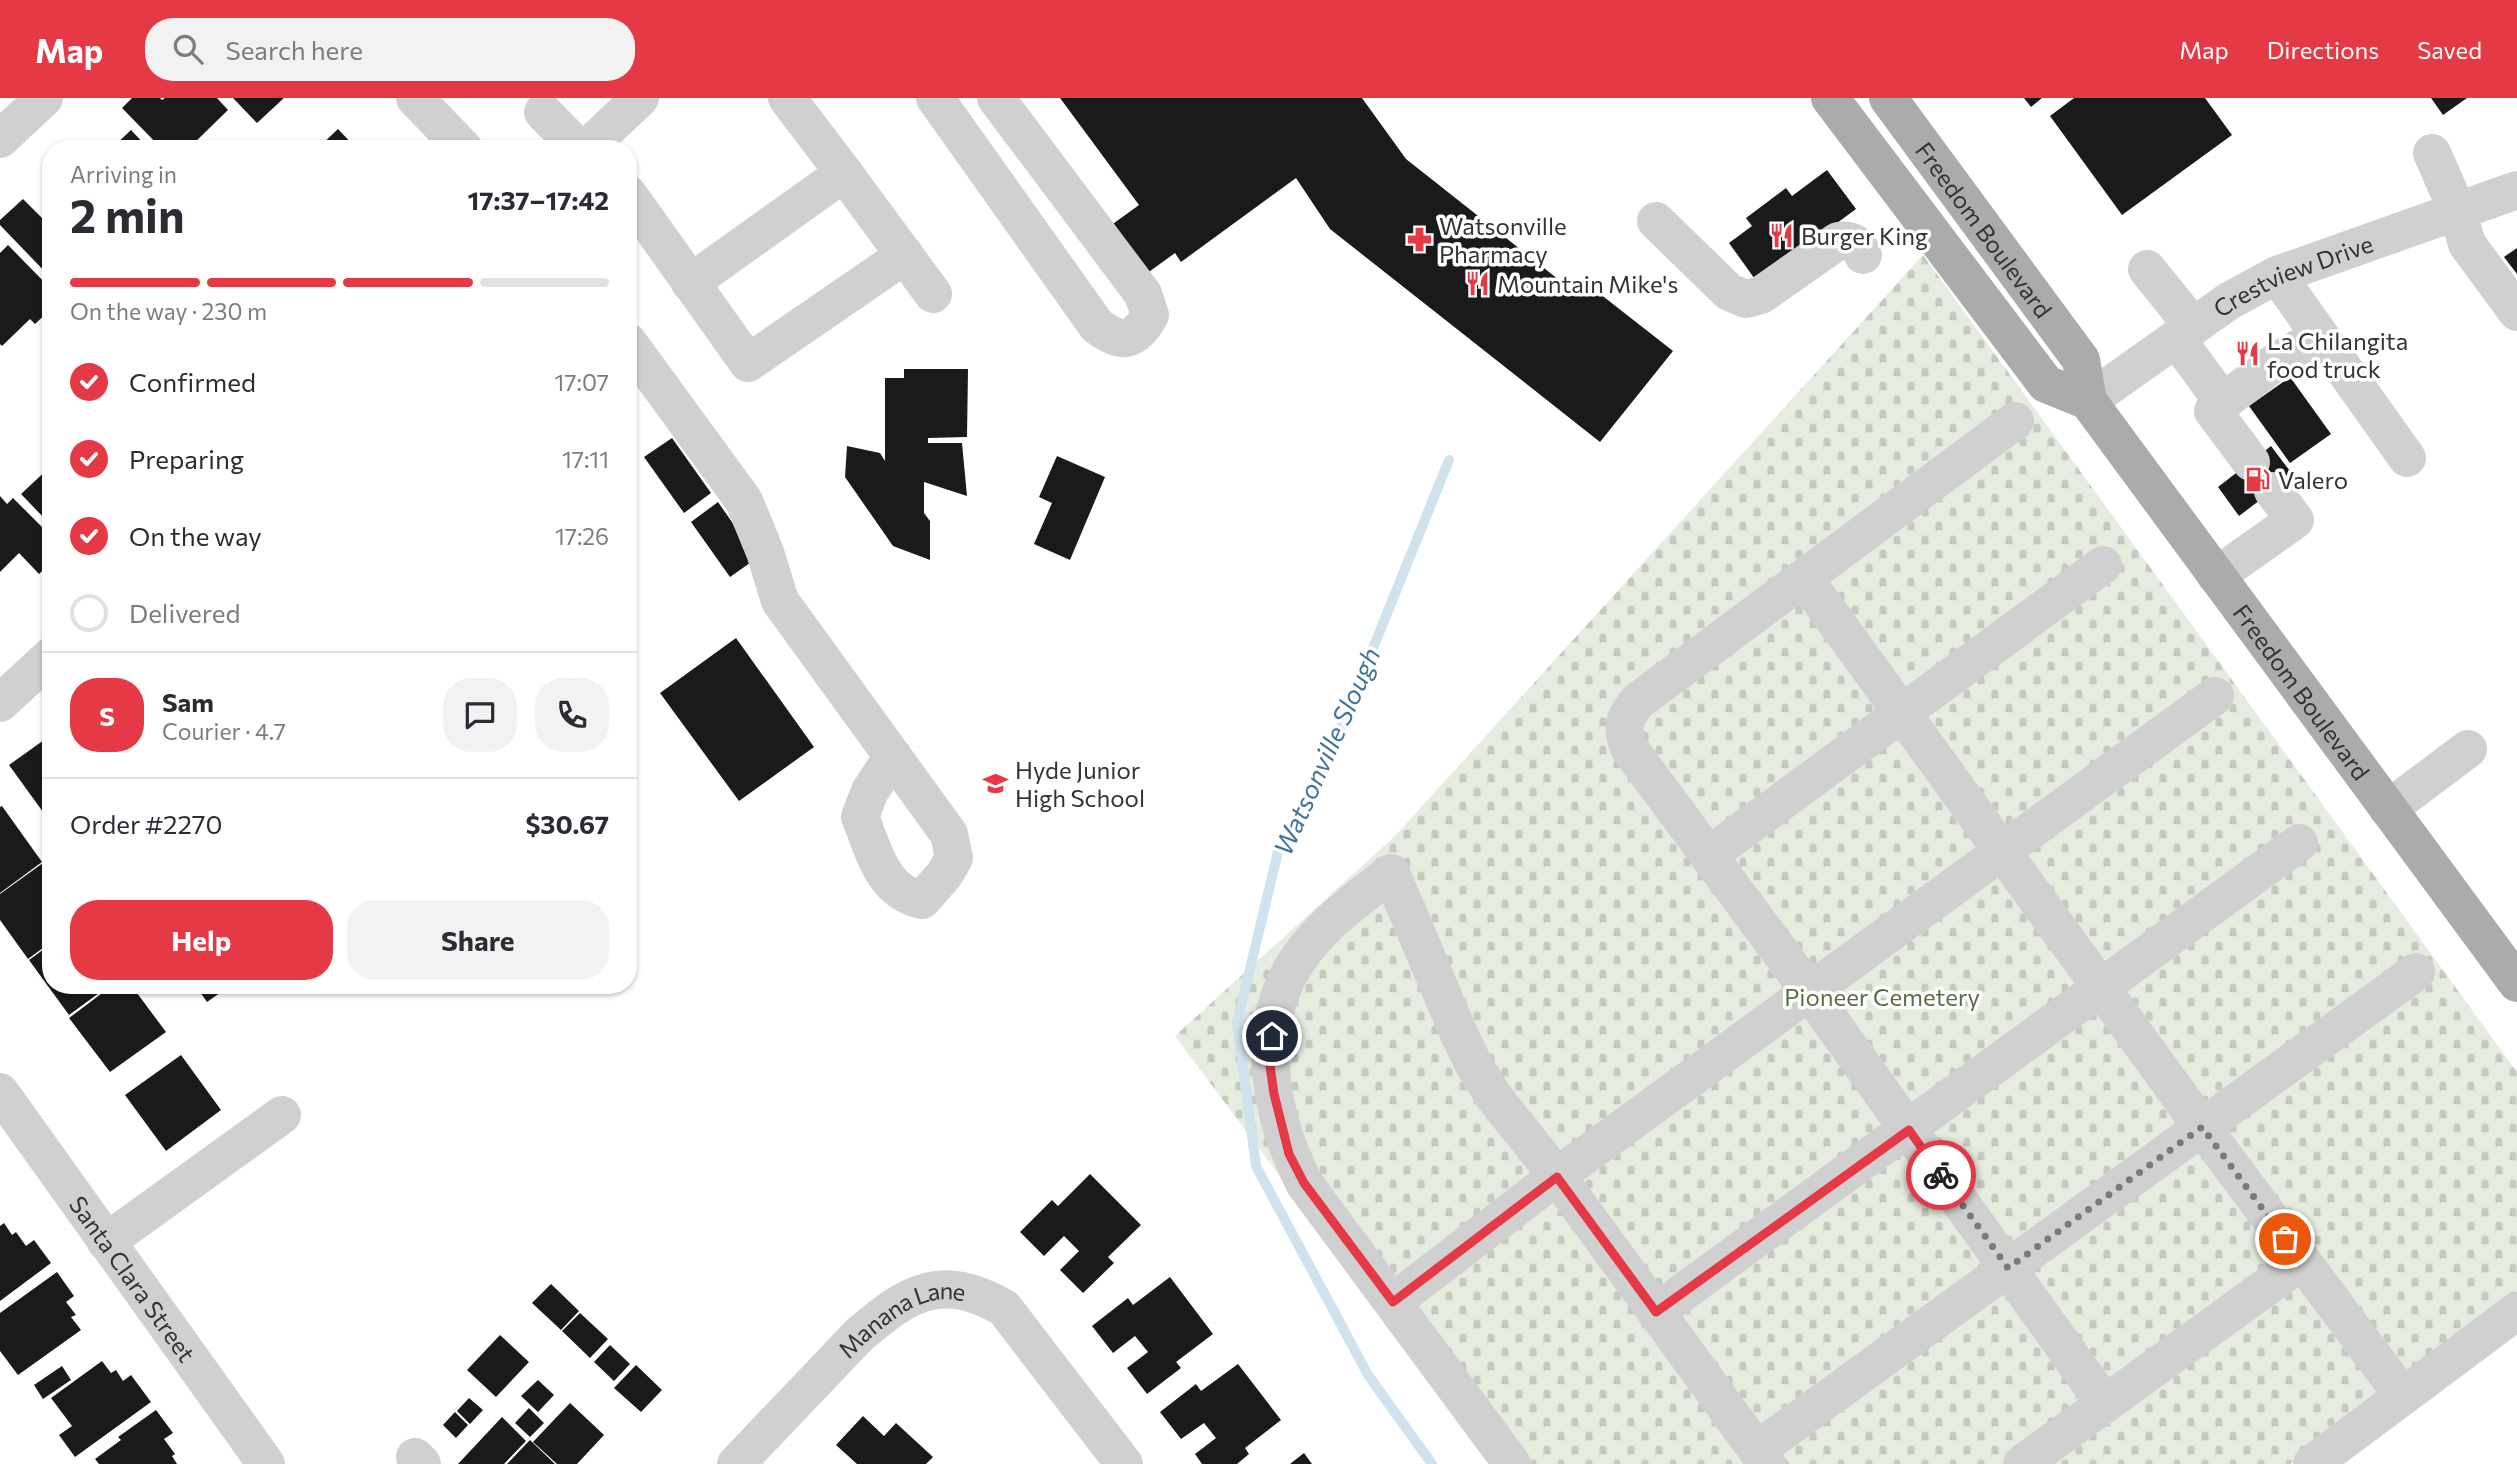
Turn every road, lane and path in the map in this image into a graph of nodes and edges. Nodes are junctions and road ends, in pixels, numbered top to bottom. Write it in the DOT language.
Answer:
graph roads {
  1 [pos="44,98"];
  2 [pos="415,98"];
  3 [pos="640,98"];
  4 [pos="787,98"];
  5 [pos="935,98"];
  6 [pos="996,98"];
  7 [pos="1830,98"];
  8 [pos="1888,98"];
  9 [pos="543,112"];
  10 [pos="0,139"];
  11 [pos="455,140"];
  12 [pos="580,140"];
  13 [pos="596,140"];
  14 [pos="2432,153"];
  15 [pos="844,173"];
  16 [pos="2517,190"];
  17 [pos="637,207"];
  18 [pos="2458,210"];
  19 [pos="1656,221"];
  20 [pos="905,255"];
  21 [pos="1863,255"];
  22 [pos="2147,269"];
  23 [pos="2277,275"];
  24 [pos="690,283"];
  25 [pos="933,294"];
  26 [pos="2517,312"];
  27 [pos="2184,332"];
  28 [pos="2320,336"];
  29 [pos="637,354"];
  30 [pos="2088,401"];
  31 [pos="2223,402"];
  32 [pos="2015,421"];
  33 [pos="2407,458"];
  34 [pos="2103,565"];
  35 [pos="2216,576"];
  36 [pos="1804,578"];
  37 [pos="42,664"];
  38 [pos="2215,696"];
  39 [pos="0,703"];
  40 [pos="1901,715"];
  41 [pos="2468,749"];
  42 [pos="893,756"];
  43 [pos="2388,809"];
  44 [pos="2300,843"];
  45 [pos="2002,849"];
  46 [pos="1709,855"];
  47 [pos="2416,972"];
  48 [pos="2517,983"];
  49 [pos="2101,987"];
  50 [pos="1809,991"];
  51 [pos="0,1092"];
  52 [pos="282,1115"];
  53 [pos="2202,1127"];
  54 [pos="1909,1130"];
  55 [pos="1557,1177"];
  56 [pos="106,1242"];
  57 [pos="2301,1262"];
  58 [pos="2008,1268"];
  59 [pos="1393,1302"];
  60 [pos="2517,1311"];
  61 [pos="1656,1312"];
  62 [pos="2403,1396"];
  63 [pos="2105,1404"];
  64 [pos="1762,1457"];
  65 [pos="265,1464"];
  66 [pos="736,1464"];
  67 [pos="1124,1464"];
  68 [pos="1512,1464"];
  69 [pos="2022,1464"];
  70 [pos="2312,1464"];
  1 -- 10 [label="street"];
  2 -- 11 [label="street"];
  3 -- 13 [label="street"];
  4 -- 15 [label="street"];
  5 -- 6 [label="street"];
  7 -- 30 [label="main road, Freedom Boulevard"];
  8 -- 30 [label="main road, Freedom Boulevard"];
  9 -- 12 [label="street"];
  14 -- 18 [label="street"];
  15 -- 20 [label="street"];
  15 -- 24 [label="street"];
  16 -- 18 [label="street, Crestview Drive"];
  17 -- 24 [label="street"];
  18 -- 23 [label="street, Crestview Drive"];
  18 -- 26 [label="street"];
  19 -- 21 [label="street"];
  20 -- 24 [label="street"];
  20 -- 25 [label="street"];
  22 -- 27 [label="street"];
  23 -- 27 [label="street, Crestview Drive"];
  23 -- 28 [label="street"];
  27 -- 30 [label="street, Crestview Drive"];
  27 -- 31 [label="street"];
  28 -- 31 [label="street"];
  28 -- 33 [label="street"];
  29 -- 42 [label="street"];
  30 -- 35 [label="main road, Freedom Boulevard"];
  31 -- 35 [label="street"];
  32 -- 36 [label="street"];
  34 -- 40 [label="street"];
  35 -- 43 [label="main road, Freedom Boulevard"];
  36 -- 40 [label="street"];
  36 -- 46 [label="street"];
  37 -- 39 [label="street"];
  38 -- 45 [label="street"];
  40 -- 45 [label="street"];
  40 -- 46 [label="street"];
  41 -- 43 [label="street"];
  43 -- 48 [label="main road, Freedom Boulevard"];
  44 -- 49 [label="street"];
  45 -- 49 [label="street"];
  45 -- 50 [label="street"];
  46 -- 50 [label="street"];
  47 -- 53 [label="street"];
  49 -- 53 [label="street"];
  49 -- 54 [label="street"];
  50 -- 54 [label="street"];
  50 -- 55 [label="street"];
  51 -- 56 [label="street, Santa Clara Street"];
  52 -- 56 [label="street"];
  53 -- 57 [label="street"];
  53 -- 58 [label="street"];
  54 -- 58 [label="street"];
  54 -- 61 [label="street"];
  55 -- 59 [label="street"];
  55 -- 59 [label="street"];
  55 -- 61 [label="street"];
  56 -- 65 [label="street, Santa Clara Street"];
  57 -- 62 [label="street"];
  57 -- 63 [label="street"];
  58 -- 63 [label="street"];
  58 -- 64 [label="street"];
  59 -- 68 [label="street"];
  60 -- 62 [label="street"];
  61 -- 64 [label="street"];
  62 -- 70 [label="street"];
  63 -- 69 [label="street"];
  66 -- 67 [label="street, Manana Lane"];
}
